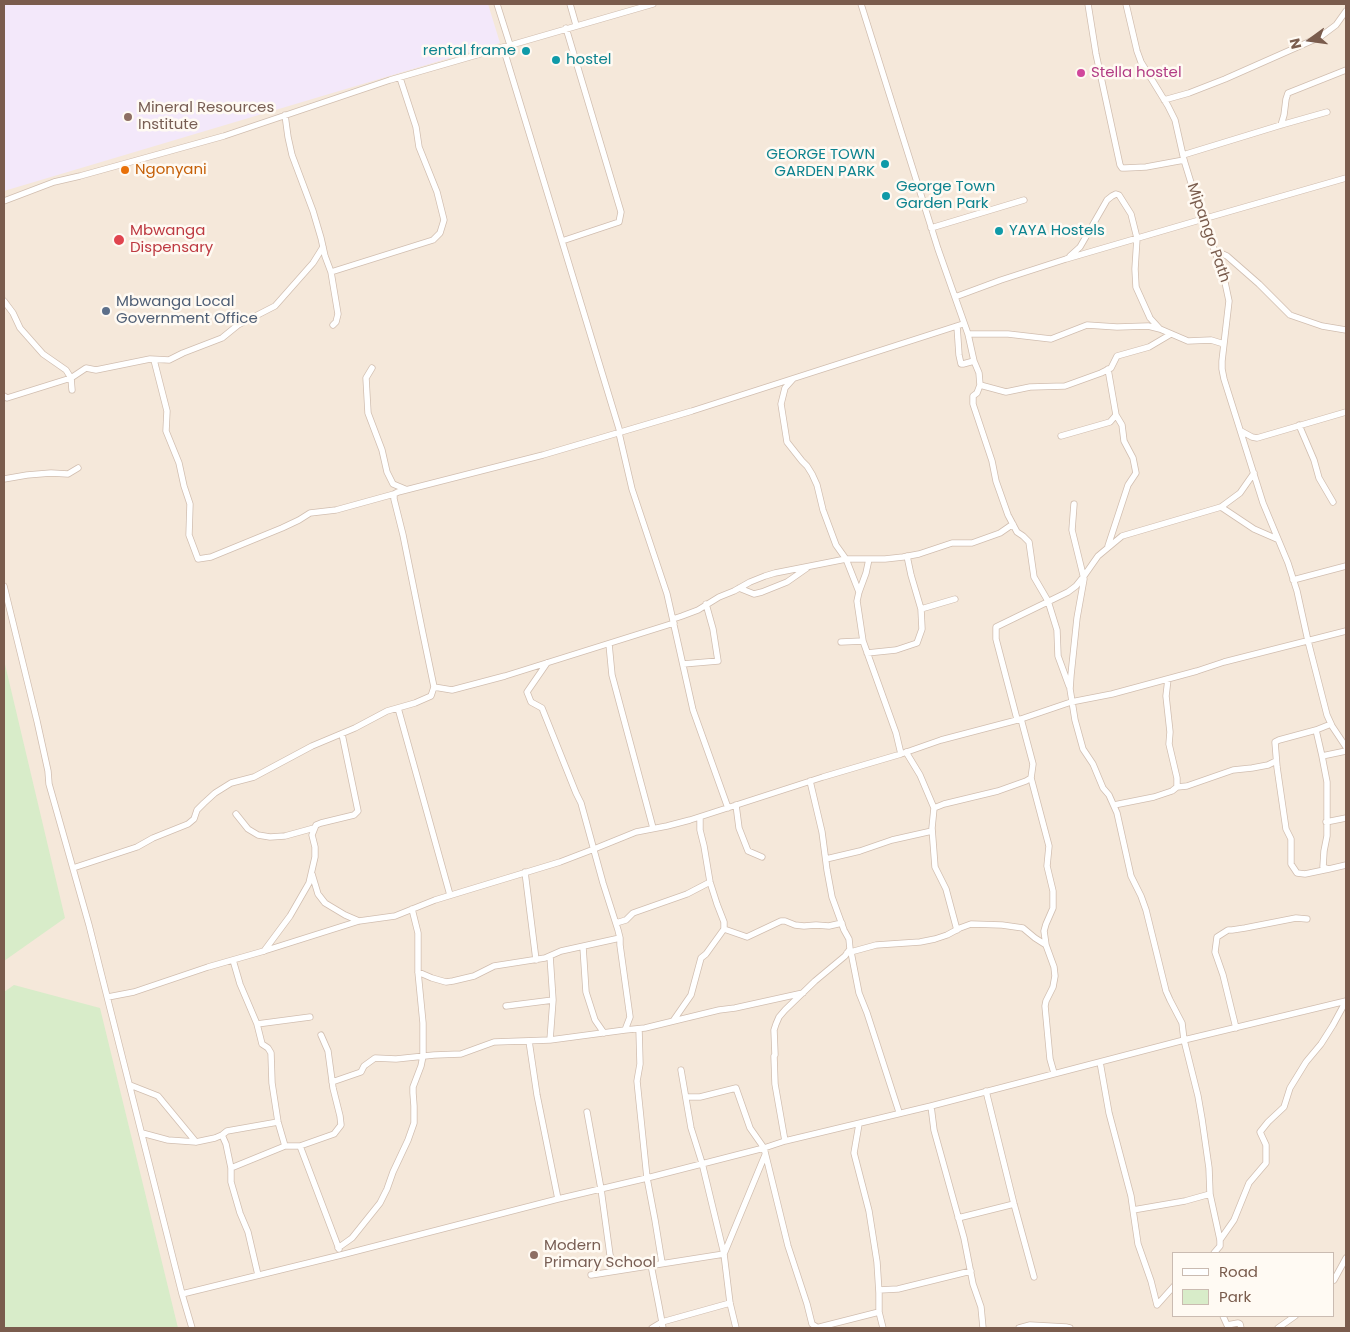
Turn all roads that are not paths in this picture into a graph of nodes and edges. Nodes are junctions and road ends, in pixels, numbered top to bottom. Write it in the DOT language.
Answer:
graph roads {
  1 [pos="497,4"];
  2 [pos="570,4"];
  3 [pos="653,4"];
  4 [pos="862,4"];
  5 [pos="1088,4"];
  6 [pos="1126,4"];
  7 [pos="637,6"];
  8 [pos="1346,11"];
  9 [pos="576,25"];
  10 [pos="566,28"];
  11 [pos="510,45"];
  12 [pos="503,47"];
  13 [pos="1346,70"];
  14 [pos="400,78"];
  15 [pos="1164,100"];
  16 [pos="1326,112"];
  17 [pos="285,115"];
  18 [pos="1281,124"];
  19 [pos="1184,158"];
  20 [pos="1346,178"];
  21 [pos="1024,200"];
  22 [pos="4,201"];
  23 [pos="1203,219"];
  24 [pos="932,228"];
  25 [pos="1137,238"];
  26 [pos="562,241"];
  27 [pos="322,247"];
  28 [pos="1216,251"];
  29 [pos="1066,259"];
  30 [pos="331,272"];
  31 [pos="955,298"];
  32 [pos="4,301"];
  33 [pos="333,325"];
  34 [pos="960,325"];
  35 [pos="1160,329"];
  36 [pos="1346,330"];
  37 [pos="968,334"];
  38 [pos="1171,334"];
  39 [pos="1224,344"];
  40 [pos="154,360"];
  41 [pos="974,361"];
  42 [pos="372,368"];
  43 [pos="1108,369"];
  44 [pos="71,378"];
  45 [pos="793,379"];
  46 [pos="980,384"];
  47 [pos="72,390"];
  48 [pos="5,398"];
  49 [pos="1346,412"];
  50 [pos="1116,416"];
  51 [pos="1299,425"];
  52 [pos="1241,431"];
  53 [pos="619,432"];
  54 [pos="1061,436"];
  55 [pos="78,468"];
  56 [pos="1254,473"];
  57 [pos="4,479"];
  58 [pos="404,489"];
  59 [pos="394,494"];
  60 [pos="1333,502"];
  61 [pos="1074,504"];
  62 [pos="1221,506"];
  63 [pos="1013,524"];
  64 [pos="1277,539"];
  65 [pos="1106,549"];
  66 [pos="908,556"];
  67 [pos="846,559"];
  68 [pos="869,559"];
  69 [pos="1346,566"];
  70 [pos="809,567"];
  71 [pos="1084,576"];
  72 [pos="1293,580"];
  73 [pos="750,582"];
  74 [pos="4,586"];
  75 [pos="739,588"];
  76 [pos="859,592"];
  77 [pos="754,594"];
  78 [pos="955,599"];
  79 [pos="1048,601"];
  80 [pos="706,604"];
  81 [pos="921,609"];
  82 [pos="673,621"];
  83 [pos="1346,631"];
  84 [pos="863,641"];
  85 [pos="1308,641"];
  86 [pos="841,642"];
  87 [pos="609,644"];
  88 [pos="867,654"];
  89 [pos="547,663"];
  90 [pos="683,664"];
  91 [pos="1168,679"];
  92 [pos="434,687"];
  93 [pos="1070,689"];
  94 [pos="1072,702"];
  95 [pos="398,708"];
  96 [pos="1019,719"];
  97 [pos="1331,724"];
  98 [pos="1316,730"];
  99 [pos="342,734"];
  100 [pos="1346,746"];
  101 [pos="1346,751"];
  102 [pos="904,753"];
  103 [pos="1322,756"];
  104 [pos="1276,761"];
  105 [pos="1031,778"];
  106 [pos="810,781"];
  107 [pos="1177,787"];
  108 [pos="736,805"];
  109 [pos="1114,805"];
  110 [pos="728,808"];
  111 [pos="934,808"];
  112 [pos="236,814"];
  113 [pos="700,817"];
  114 [pos="1346,818"];
  115 [pos="1326,822"];
  116 [pos="314,828"];
  117 [pos="653,828"];
  118 [pos="932,831"];
  119 [pos="594,849"];
  120 [pos="762,857"];
  121 [pos="826,859"];
  122 [pos="1346,865"];
  123 [pos="73,868"];
  124 [pos="1330,870"];
  125 [pos="525,872"];
  126 [pos="312,874"];
  127 [pos="710,882"];
  128 [pos="450,895"];
  129 [pos="412,910"];
  130 [pos="1307,919"];
  131 [pos="359,921"];
  132 [pos="616,923"];
  133 [pos="842,923"];
  134 [pos="724,929"];
  135 [pos="957,930"];
  136 [pos="620,938"];
  137 [pos="1046,945"];
  138 [pos="583,947"];
  139 [pos="264,951"];
  140 [pos="849,952"];
  141 [pos="550,956"];
  142 [pos="233,960"];
  143 [pos="536,960"];
  144 [pos="418,972"];
  145 [pos="802,993"];
  146 [pos="108,997"];
  147 [pos="553,1000"];
  148 [pos="1346,1001"];
  149 [pos="506,1006"];
  150 [pos="310,1018"];
  151 [pos="673,1021"];
  152 [pos="257,1024"];
  153 [pos="1236,1028"];
  154 [pos="639,1029"];
  155 [pos="625,1030"];
  156 [pos="604,1032"];
  157 [pos="322,1035"];
  158 [pos="550,1040"];
  159 [pos="1184,1040"];
  160 [pos="529,1041"];
  161 [pos="423,1056"];
  162 [pos="1100,1062"];
  163 [pos="681,1070"];
  164 [pos="1054,1074"];
  165 [pos="332,1082"];
  166 [pos="130,1085"];
  167 [pos="986,1091"];
  168 [pos="686,1098"];
  169 [pos="931,1106"];
  170 [pos="587,1112"];
  171 [pos="899,1112"];
  172 [pos="278,1122"];
  173 [pos="859,1124"];
  174 [pos="142,1134"];
  175 [pos="222,1135"];
  176 [pos="785,1141"];
  177 [pos="196,1142"];
  178 [pos="284,1146"];
  179 [pos="300,1146"];
  180 [pos="765,1151"];
  181 [pos="702,1163"];
  182 [pos="231,1168"];
  183 [pos="647,1178"];
  184 [pos="601,1189"];
  185 [pos="1210,1194"];
  186 [pos="558,1199"];
  187 [pos="1014,1204"];
  188 [pos="1133,1210"];
  189 [pos="958,1218"];
  190 [pos="1220,1243"];
  191 [pos="338,1248"];
  192 [pos="1215,1252"];
  193 [pos="1220,1252"];
  194 [pos="724,1254"];
  195 [pos="341,1255"];
  196 [pos="1346,1258"];
  197 [pos="662,1263"];
  198 [pos="651,1265"];
  199 [pos="619,1270"];
  200 [pos="971,1271"];
  201 [pos="258,1275"];
  202 [pos="591,1275"];
  203 [pos="1034,1277"];
  204 [pos="1335,1278"];
  205 [pos="1172,1288"];
  206 [pos="879,1290"];
  207 [pos="182,1294"];
  208 [pos="730,1303"];
  209 [pos="879,1312"];
  210 [pos="1223,1317"];
  211 [pos="1294,1317"];
  212 [pos="663,1325"];
  213 [pos="192,1328"];
  214 [pos="652,1328"];
  215 [pos="736,1328"];
  216 [pos="818,1328"];
  217 [pos="884,1328"];
  218 [pos="983,1328"];
  219 [pos="1019,1328"];
  220 [pos="1070,1328"];
  221 [pos="1241,1328"];
  222 [pos="1278,1328"];
  1 -- 11 [label="street"];
  2 -- 9 [label="street"];
  3 -- 7 [label="street"];
  4 -- 24 [label="street"];
  5 -- 19 [label="street"];
  6 -- 15 [label="street, Mipango Path"];
  7 -- 9 [label="street"];
  8 -- 15 [label="street"];
  9 -- 10 [label="street"];
  10 -- 11 [label="street"];
  10 -- 26 [label="street"];
  11 -- 12 [label="street"];
  12 -- 14 [label="street"];
  12 -- 26 [label="street"];
  13 -- 18 [label="street"];
  14 -- 17 [label="street"];
  14 -- 30 [label="street"];
  15 -- 19 [label="street, Mipango Path"];
  16 -- 18 [label="street"];
  17 -- 22 [label="street"];
  17 -- 27 [label="street"];
  18 -- 19 [label="street"];
  19 -- 23 [label="street, Mipango Path"];
  20 -- 23 [label="street"];
  21 -- 24 [label="street"];
  23 -- 25 [label="street"];
  23 -- 28 [label="street, Mipango Path"];
  24 -- 31 [label="street"];
  25 -- 29 [label="street"];
  25 -- 29 [label="street"];
  25 -- 35 [label="street"];
  26 -- 53 [label="street"];
  27 -- 30 [label="street"];
  27 -- 40 [label="street"];
  28 -- 36 [label="street"];
  28 -- 39 [label="street, Mipango Path"];
  29 -- 31 [label="street"];
  30 -- 33 [label="street"];
  31 -- 34 [label="street"];
  32 -- 44 [label="street"];
  34 -- 37 [label="street"];
  34 -- 41 [label="street"];
  34 -- 45 [label="street"];
  35 -- 37 [label="street"];
  35 -- 38 [label="street"];
  37 -- 41 [label="street"];
  38 -- 39 [label="street"];
  38 -- 43 [label="street"];
  39 -- 52 [label="street, Mipango Path"];
  40 -- 44 [label="street"];
  40 -- 59 [label="street"];
  41 -- 46 [label="street"];
  42 -- 58 [label="street"];
  43 -- 46 [label="street"];
  43 -- 50 [label="street"];
  44 -- 47 [label="street"];
  44 -- 48 [label="street"];
  45 -- 53 [label="street"];
  45 -- 67 [label="street"];
  46 -- 63 [label="street"];
  49 -- 51 [label="street"];
  50 -- 54 [label="street"];
  50 -- 65 [label="street"];
  51 -- 52 [label="street"];
  51 -- 60 [label="street"];
  52 -- 56 [label="street, Mipango Path"];
  53 -- 58 [label="street"];
  53 -- 82 [label="street"];
  55 -- 57 [label="street"];
  56 -- 62 [label="street"];
  56 -- 64 [label="street, Mipango Path"];
  58 -- 59 [label="street"];
  59 -- 92 [label="street"];
  61 -- 71 [label="street"];
  62 -- 64 [label="street"];
  62 -- 65 [label="street"];
  63 -- 66 [label="street"];
  63 -- 79 [label="street"];
  64 -- 72 [label="street, Mipango Path"];
  65 -- 71 [label="street"];
  66 -- 68 [label="street"];
  66 -- 81 [label="street"];
  67 -- 68 [label="street"];
  67 -- 70 [label="street"];
  67 -- 76 [label="street"];
  68 -- 76 [label="street"];
  69 -- 72 [label="street"];
  70 -- 73 [label="street"];
  70 -- 77 [label="street"];
  71 -- 79 [label="street"];
  71 -- 93 [label="street"];
  72 -- 85 [label="street, Mipango Path"];
  73 -- 75 [label="street"];
  73 -- 77 [label="street"];
  74 -- 123 [label="street"];
  75 -- 77 [label="street"];
  75 -- 80 [label="street"];
  76 -- 84 [label="street"];
  78 -- 81 [label="street"];
  79 -- 93 [label="street"];
  79 -- 96 [label="street"];
  80 -- 82 [label="street"];
  80 -- 90 [label="street"];
  81 -- 88 [label="street"];
  82 -- 87 [label="street"];
  82 -- 90 [label="street"];
  83 -- 85 [label="street"];
  84 -- 86 [label="street"];
  84 -- 88 [label="street"];
  85 -- 91 [label="street"];
  85 -- 97 [label="street, Mipango Path"];
  87 -- 89 [label="street"];
  87 -- 117 [label="street"];
  88 -- 102 [label="street"];
  89 -- 92 [label="street"];
  89 -- 119 [label="street"];
  90 -- 110 [label="street"];
  91 -- 94 [label="street"];
  91 -- 107 [label="street"];
  92 -- 95 [label="street"];
  93 -- 94 [label="street"];
  94 -- 96 [label="street"];
  94 -- 109 [label="street"];
  95 -- 99 [label="street"];
  95 -- 128 [label="street"];
  96 -- 102 [label="street"];
  96 -- 105 [label="street"];
  97 -- 98 [label="street"];
  97 -- 100 [label="street, Mipango Path"];
  98 -- 103 [label="street"];
  98 -- 104 [label="street"];
  99 -- 116 [label="street"];
  99 -- 123 [label="street"];
  101 -- 103 [label="street"];
  102 -- 106 [label="street"];
  102 -- 111 [label="street"];
  103 -- 115 [label="street"];
  104 -- 107 [label="street"];
  104 -- 124 [label="street"];
  105 -- 111 [label="street"];
  105 -- 137 [label="street"];
  106 -- 108 [label="street"];
  106 -- 121 [label="street"];
  107 -- 109 [label="street"];
  108 -- 110 [label="street"];
  108 -- 120 [label="street"];
  109 -- 159 [label="street"];
  110 -- 113 [label="street"];
  111 -- 118 [label="street"];
  112 -- 116 [label="street"];
  113 -- 117 [label="street"];
  113 -- 127 [label="street"];
  114 -- 115 [label="street"];
  115 -- 124 [label="street"];
  116 -- 126 [label="street"];
  117 -- 119 [label="street"];
  118 -- 121 [label="street"];
  118 -- 135 [label="street"];
  119 -- 125 [label="street"];
  119 -- 132 [label="street"];
  121 -- 133 [label="street"];
  122 -- 124 [label="street"];
  123 -- 146 [label="street"];
  125 -- 128 [label="street"];
  125 -- 143 [label="street"];
  126 -- 131 [label="street"];
  126 -- 139 [label="street"];
  127 -- 132 [label="street"];
  127 -- 134 [label="street"];
  128 -- 129 [label="street"];
  129 -- 131 [label="street"];
  129 -- 144 [label="street"];
  130 -- 153 [label="street"];
  131 -- 139 [label="street"];
  132 -- 136 [label="street"];
  133 -- 134 [label="street"];
  133 -- 140 [label="street"];
  134 -- 151 [label="street"];
  135 -- 137 [label="street"];
  135 -- 140 [label="street"];
  136 -- 138 [label="street"];
  136 -- 155 [label="street"];
  137 -- 164 [label="street"];
  138 -- 141 [label="street"];
  138 -- 156 [label="street"];
  139 -- 142 [label="street"];
  140 -- 145 [label="street"];
  140 -- 171 [label="street"];
  141 -- 143 [label="street"];
  141 -- 147 [label="street"];
  142 -- 146 [label="street"];
  142 -- 152 [label="street"];
  143 -- 144 [label="street"];
  144 -- 161 [label="street"];
  145 -- 151 [label="street"];
  145 -- 176 [label="street"];
  146 -- 166 [label="street"];
  147 -- 149 [label="street"];
  147 -- 158 [label="street"];
  148 -- 153 [label="street"];
  148 -- 190 [label="street"];
  150 -- 152 [label="street"];
  151 -- 154 [label="street"];
  152 -- 172 [label="street"];
  153 -- 159 [label="street"];
  154 -- 155 [label="street"];
  154 -- 183 [label="street"];
  155 -- 156 [label="street"];
  156 -- 158 [label="street"];
  157 -- 165 [label="street"];
  158 -- 160 [label="street"];
  159 -- 162 [label="street"];
  159 -- 185 [label="street"];
  160 -- 161 [label="street"];
  160 -- 186 [label="street"];
  161 -- 165 [label="street"];
  161 -- 191 [label="street"];
  162 -- 164 [label="street"];
  162 -- 188 [label="street"];
  163 -- 168 [label="street"];
  164 -- 167 [label="street"];
  165 -- 179 [label="street"];
  166 -- 174 [label="street"];
  166 -- 177 [label="street"];
  167 -- 169 [label="street"];
  167 -- 187 [label="street"];
  168 -- 180 [label="street"];
  168 -- 181 [label="street"];
  169 -- 171 [label="street"];
  169 -- 189 [label="street"];
  170 -- 184 [label="street"];
  171 -- 173 [label="street"];
  172 -- 175 [label="street"];
  172 -- 178 [label="street"];
  173 -- 176 [label="street"];
  173 -- 206 [label="street"];
  174 -- 177 [label="street"];
  174 -- 207 [label="street"];
  175 -- 177 [label="street"];
  175 -- 182 [label="street"];
  176 -- 180 [label="street"];
  178 -- 179 [label="street"];
  178 -- 182 [label="street"];
  179 -- 191 [label="street"];
  180 -- 181 [label="street"];
  180 -- 194 [label="street"];
  180 -- 216 [label="street"];
  181 -- 183 [label="street"];
  181 -- 194 [label="street"];
  182 -- 201 [label="street"];
  183 -- 184 [label="street"];
  183 -- 197 [label="street"];
  184 -- 186 [label="street"];
  184 -- 199 [label="street"];
  185 -- 188 [label="street"];
  185 -- 190 [label="street"];
  186 -- 195 [label="street"];
  187 -- 189 [label="street"];
  187 -- 203 [label="street"];
  188 -- 205 [label="street"];
  189 -- 200 [label="street"];
  190 -- 192 [label="street"];
  190 -- 193 [label="street"];
  191 -- 195 [label="street"];
  194 -- 197 [label="street"];
  194 -- 208 [label="street"];
  195 -- 201 [label="street"];
  196 -- 204 [label="street"];
  197 -- 198 [label="street"];
  198 -- 199 [label="street"];
  198 -- 212 [label="street"];
  199 -- 202 [label="street"];
  200 -- 206 [label="street"];
  200 -- 218 [label="street"];
  201 -- 207 [label="street"];
  206 -- 209 [label="street"];
  207 -- 213 [label="street"];
  208 -- 212 [label="street"];
  208 -- 215 [label="street"];
  209 -- 216 [label="street"];
  209 -- 217 [label="street"];
  210 -- 221 [label="street"];
  211 -- 222 [label="street"];
  212 -- 214 [label="street"];
  219 -- 220 [label="street"];
}
